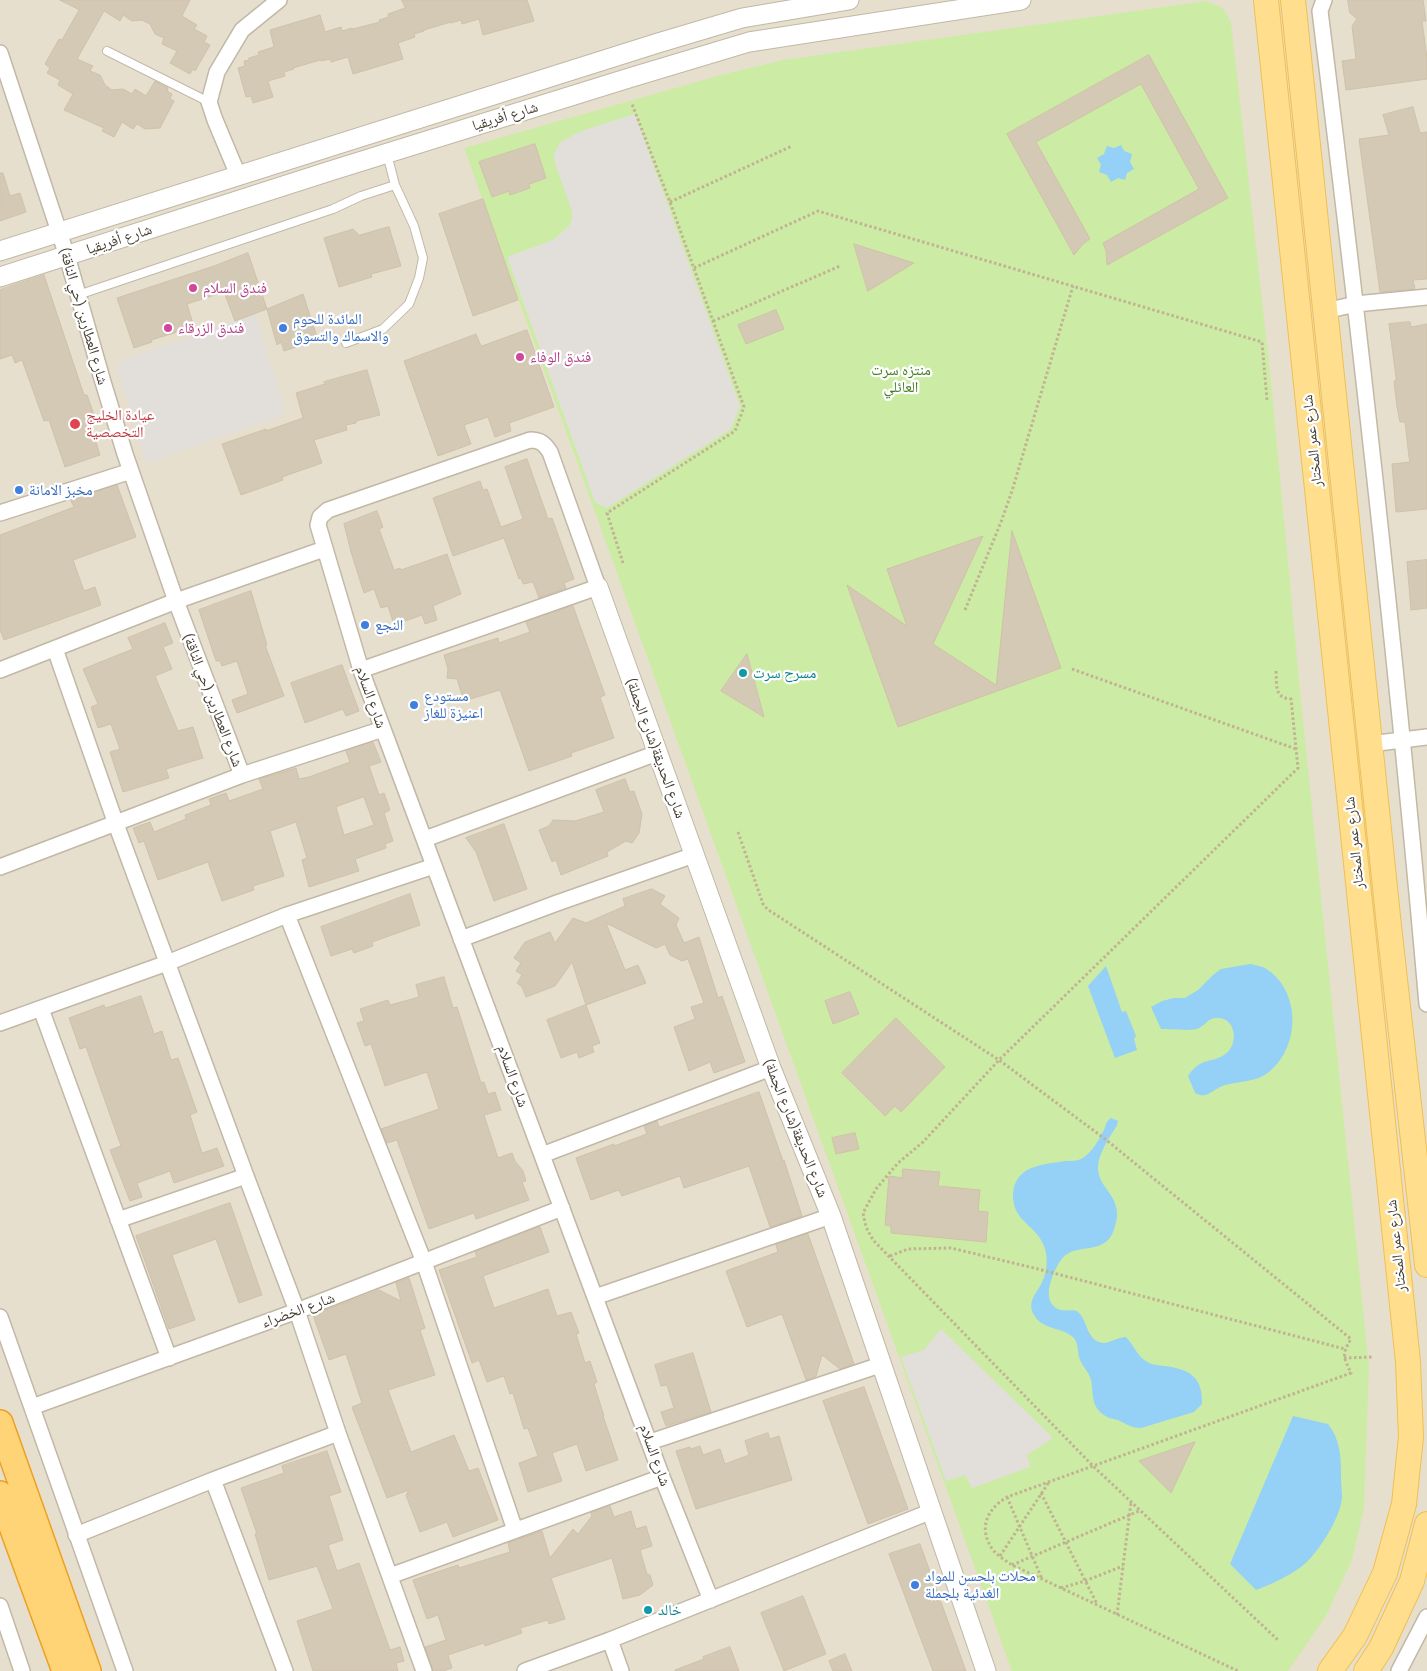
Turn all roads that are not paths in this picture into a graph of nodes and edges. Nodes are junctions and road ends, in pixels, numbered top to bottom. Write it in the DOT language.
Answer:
graph roads {
  1 [pos="279,0"];
  2 [pos="849,0"];
  3 [pos="1021,0"];
  4 [pos="1262,0"];
  5 [pos="1266,0"];
  6 [pos="1324,0"];
  7 [pos="1293,1"];
  8 [pos="1269,24"];
  9 [pos="107,51"];
  10 [pos="0,53"];
  11 [pos="209,102"];
  12 [pos="386,154"];
  13 [pos="238,175"];
  14 [pos="395,185"];
  15 [pos="60,232"];
  16 [pos="0,251"];
  17 [pos="67,256"];
  18 [pos="0,277"];
  19 [pos="78,295"];
  20 [pos="1427,297"];
  21 [pos="1356,304"];
  22 [pos="1325,311"];
  23 [pos="346,343"];
  24 [pos="131,471"];
  25 [pos="0,512"];
  26 [pos="324,549"];
  27 [pos="598,587"];
  28 [pos="176,601"];
  29 [pos="55,649"];
  30 [pos="0,670"];
  31 [pos="361,670"];
  32 [pos="383,729"];
  33 [pos="1427,737"];
  34 [pos="1402,740"];
  35 [pos="1370,744"];
  36 [pos="657,753"];
  37 [pos="242,775"];
  38 [pos="116,824"];
  39 [pos="425,839"];
  40 [pos="694,855"];
  41 [pos="434,866"];
  42 [pos="0,867"];
  43 [pos="287,915"];
  44 [pos="1424,924"];
  45 [pos="461,939"];
  46 [pos="167,963"];
  47 [pos="1427,1004"];
  48 [pos="41,1009"];
  49 [pos="0,1023"];
  50 [pos="771,1068"];
  51 [pos="542,1155"];
  52 [pos="246,1176"];
  53 [pos="562,1208"];
  54 [pos="831,1216"];
  55 [pos="118,1220"];
  56 [pos="424,1262"];
  57 [pos="1427,1265"];
  58 [pos="595,1297"];
  59 [pos="297,1311"];
  60 [pos="0,1317"];
  61 [pos="169,1358"];
  62 [pos="880,1365"];
  63 [pos="32,1407"];
  64 [pos="0,1423"];
  65 [pos="338,1433"];
  66 [pos="650,1442"];
  67 [pos="662,1477"];
  68 [pos="214,1480"];
  69 [pos="0,1494"];
  70 [pos="932,1511"];
  71 [pos="1427,1524"];
  72 [pos="515,1530"];
  73 [pos="76,1534"];
  74 [pos="390,1576"];
  75 [pos="1419,1585"];
  76 [pos="711,1600"];
  77 [pos="0,1606"];
  78 [pos="1427,1617"];
  79 [pos="610,1640"];
  80 [pos="22,1671"];
  81 [pos="65,1671"];
  82 [pos="88,1671"];
  83 [pos="124,1671"];
  84 [pos="285,1671"];
  85 [pos="424,1671"];
  86 [pos="525,1671"];
  87 [pos="621,1671"];
  88 [pos="986,1671"];
  89 [pos="1330,1671"];
  90 [pos="1366,1671"];
  91 [pos="1399,1671"];
  1 -- 11 [label="street"];
  2 -- 13 [label="street, شارع أفريقيا"];
  3 -- 12 [label="street, شارع أفريقيا"];
  4 -- 8 [label="main road"];
  5 -- 8 [label="main road, شارع عمر المختار"];
  6 -- 21 [label="street"];
  7 -- 22 [label="main road"];
  8 -- 89 [label="main road, شارع عمر المختار"];
  9 -- 11 [label="lane"];
  10 -- 15 [label="street, شارع العطارين (حي الناقة)"];
  11 -- 13 [label="street"];
  12 -- 14 [label="lane"];
  12 -- 17 [label="street, شارع أفريقيا"];
  13 -- 15 [label="street, شارع أفريقيا"];
  14 -- 19 [label="lane"];
  14 -- 23 [label="lane"];
  15 -- 16 [label="street, شارع أفريقيا"];
  15 -- 17 [label="street, شارع العطارين (حي الناقة)"];
  17 -- 18 [label="street, شارع أفريقيا"];
  17 -- 19 [label="street, شارع العطارين (حي الناقة)"];
  19 -- 24 [label="street, شارع العطارين (حي الناقة)"];
  20 -- 21 [label="street"];
  21 -- 22 [label="street"];
  21 -- 34 [label="street"];
  22 -- 35 [label="main road"];
  24 -- 25 [label="street"];
  24 -- 28 [label="street, شارع العطارين (حي الناقة)"];
  26 -- 27 [label="street, شارع السلام"];
  26 -- 28 [label="street"];
  26 -- 31 [label="street, شارع السلام"];
  27 -- 31 [label="street"];
  27 -- 36 [label="street, شارع الحديقة(شارع الجملة)"];
  28 -- 29 [label="street"];
  28 -- 37 [label="street, شارع العطارين (حي الناقة)"];
  29 -- 30 [label="street"];
  29 -- 38 [label="street"];
  31 -- 32 [label="street, شارع السلام"];
  32 -- 37 [label="street"];
  32 -- 39 [label="street, شارع السلام"];
  33 -- 34 [label="street"];
  34 -- 35 [label="street"];
  34 -- 44 [label="street"];
  35 -- 57 [label="main road"];
  36 -- 39 [label="street"];
  36 -- 40 [label="street, شارع الحديقة(شارع الجملة)"];
  37 -- 38 [label="street"];
  38 -- 42 [label="street"];
  38 -- 46 [label="street"];
  39 -- 41 [label="street, شارع السلام"];
  40 -- 45 [label="street"];
  40 -- 50 [label="street, شارع الحديقة(شارع الجملة)"];
  41 -- 43 [label="street"];
  41 -- 45 [label="street, شارع السلام"];
  43 -- 46 [label="street"];
  43 -- 56 [label="street"];
  44 -- 47 [label="street"];
  45 -- 51 [label="street, شارع السلام"];
  46 -- 48 [label="street"];
  46 -- 52 [label="street"];
  48 -- 49 [label="street"];
  48 -- 55 [label="street"];
  50 -- 51 [label="street"];
  50 -- 54 [label="street, شارع الحديقة(شارع الجملة)"];
  51 -- 53 [label="street, شارع السلام"];
  52 -- 55 [label="street"];
  52 -- 59 [label="street"];
  53 -- 56 [label="street, شارع الخضراء"];
  53 -- 58 [label="street, شارع السلام"];
  54 -- 58 [label="street"];
  54 -- 62 [label="street, شارع الحديقة(شارع الجملة)"];
  55 -- 61 [label="street"];
  56 -- 59 [label="street, شارع الخضراء"];
  56 -- 72 [label="street"];
  58 -- 66 [label="street, شارع السلام"];
  59 -- 61 [label="street, شارع الخضراء"];
  59 -- 65 [label="street"];
  60 -- 63 [label="street"];
  61 -- 63 [label="street, شارع الخضراء"];
  62 -- 66 [label="street"];
  62 -- 70 [label="street, شارع الحديقة(شارع الجملة)"];
  63 -- 73 [label="street"];
  64 -- 82 [label="highway"];
  65 -- 68 [label="street"];
  65 -- 74 [label="street"];
  66 -- 67 [label="street, شارع السلام"];
  67 -- 72 [label="street"];
  67 -- 76 [label="street, شارع السلام"];
  68 -- 73 [label="street"];
  68 -- 84 [label="street"];
  69 -- 81 [label="highway"];
  70 -- 76 [label="street"];
  70 -- 88 [label="street, شارع الحديقة(شارع الجملة)"];
  71 -- 75 [label="main road"];
  72 -- 74 [label="street"];
  73 -- 83 [label="street"];
  74 -- 85 [label="street"];
  75 -- 90 [label="main road"];
  76 -- 79 [label="street"];
  77 -- 80 [label="street"];
  78 -- 91 [label="street"];
  79 -- 86 [label="street"];
  79 -- 87 [label="street"];
}
